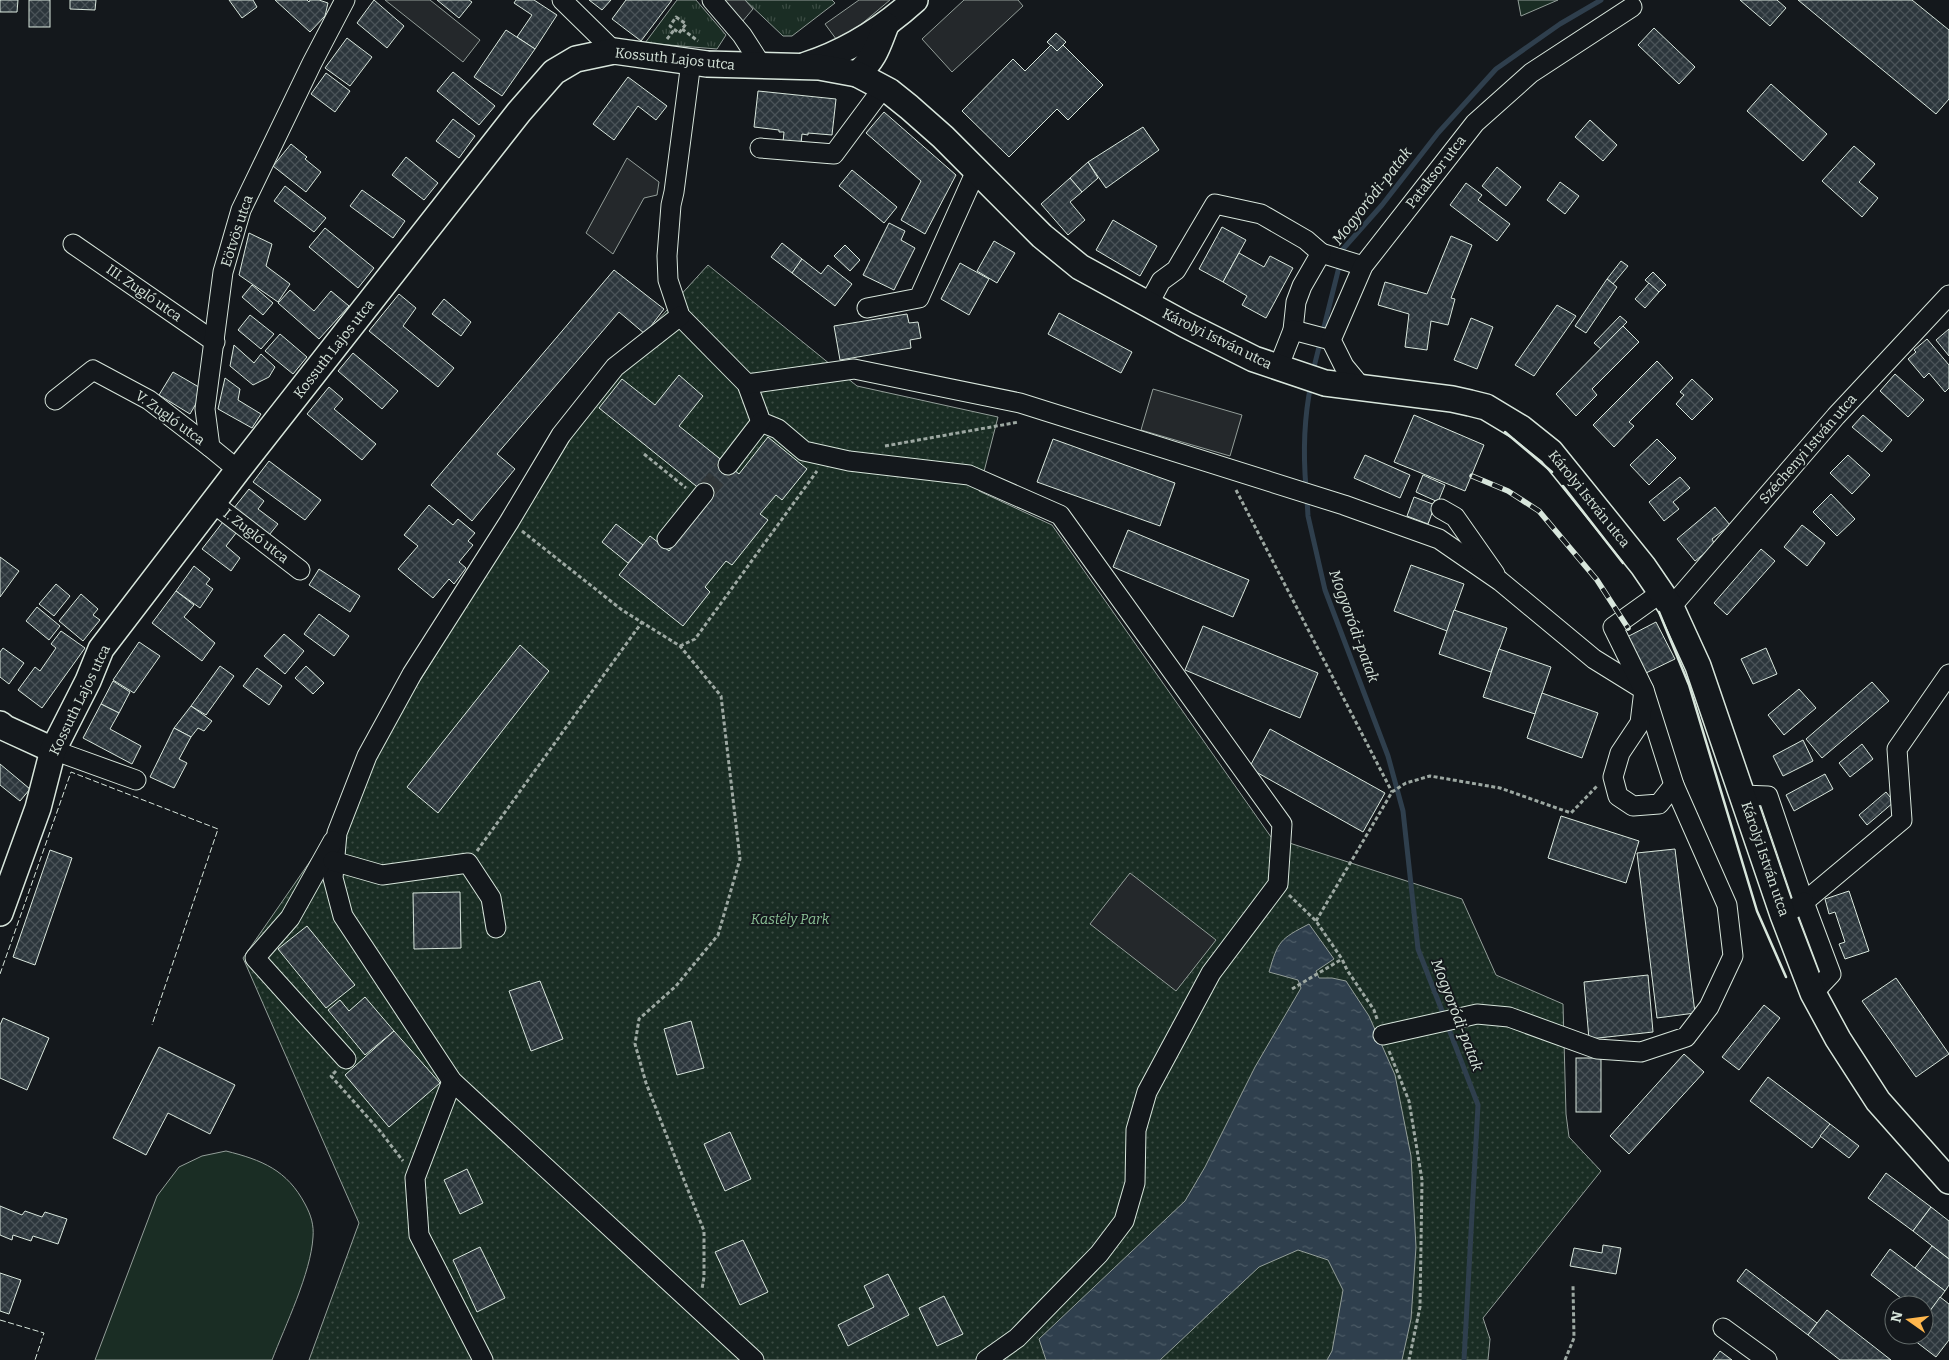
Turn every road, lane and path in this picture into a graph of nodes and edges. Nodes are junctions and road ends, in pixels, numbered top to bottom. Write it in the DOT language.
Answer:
graph roads {
  1 [pos="345,0"];
  2 [pos="562,0"];
  3 [pos="712,0"];
  4 [pos="914,0"];
  5 [pos="1632,6"];
  6 [pos="670,26"];
  7 [pos="878,36"];
  8 [pos="614,51"];
  9 [pos="690,62"];
  10 [pos="762,66"];
  11 [pos="804,66"];
  12 [pos="857,74"];
  13 [pos="886,90"];
  14 [pos="760,148"];
  15 [pos="976,172"];
  16 [pos="73,244"];
  17 [pos="1326,254"];
  18 [pos="1357,264"];
  19 [pos="1949,295"];
  20 [pos="1148,305"];
  21 [pos="867,308"];
  22 [pos="680,316"];
  23 [pos="1300,332"];
  24 [pos="1329,339"];
  25 [pos="215,342"];
  26 [pos="1300,375"];
  27 [pos="747,384"];
  28 [pos="1362,389"];
  29 [pos="55,400"];
  30 [pos="761,422"];
  31 [pos="1020,422"];
  32 [pos="210,447"];
  33 [pos="876,448"];
  34 [pos="644,454"];
  35 [pos="828,456"];
  36 [pos="728,464"];
  37 [pos="1224,466"];
  38 [pos="238,470"];
  39 [pos="702,496"];
  40 [pos="213,503"];
  41 [pos="1441,509"];
  42 [pos="509,522"];
  43 [pos="667,540"];
  44 [pos="300,570"];
  45 [pos="1500,581"];
  46 [pos="1666,600"];
  47 [pos="642,622"];
  48 [pos="680,646"];
  49 [pos="1949,674"];
  50 [pos="1644,690"];
  51 [pos="0,724"];
  52 [pos="53,750"];
  53 [pos="1617,764"];
  54 [pos="136,780"];
  55 [pos="1674,785"];
  56 [pos="1392,792"];
  57 [pos="337,833"];
  58 [pos="333,861"];
  59 [pos="468,863"];
  60 [pos="1278,884"];
  61 [pos="1794,909"];
  62 [pos="0,913"];
  63 [pos="1316,921"];
  64 [pos="496,928"];
  65 [pos="1342,960"];
  66 [pos="1292,988"];
  67 [pos="1382,1035"];
  68 [pos="346,1059"];
  69 [pos="452,1081"];
  70 [pos="415,1178"];
  71 [pos="1949,1181"];
  72 [pos="1573,1285"];
  73 [pos="698,1308"];
  74 [pos="1723,1328"];
  75 [pos="483,1360"];
  76 [pos="754,1360"];
  77 [pos="986,1360"];
  78 [pos="1409,1360"];
  79 [pos="1565,1360"];
  80 [pos="1767,1360"];
  1 -- 25 [label="street, Eötvös utca"];
  2 -- 8 [label="street"];
  3 -- 10 [label="street"];
  4 -- 7 [label="main road"];
  5 -- 18 [label="street, Pataksor utca"];
  6 -- 6 [label="path"];
  7 -- 11 [label="main road"];
  7 -- 12 [label="main road"];
  7 -- 13 [label="main road"];
  8 -- 9 [label="main road, Kossuth Lajos utca"];
  8 -- 38 [label="main road, Kossuth Lajos utca"];
  9 -- 10 [label="main road, Kossuth Lajos utca"];
  9 -- 22 [label="street"];
  10 -- 11 [label="main road, Kossuth Lajos utca"];
  11 -- 12 [label="main road, Kossuth Lajos utca"];
  12 -- 13 [label="main road, Károlyi István utca"];
  13 -- 14 [label="street"];
  13 -- 15 [label="main road, Károlyi István utca"];
  15 -- 20 [label="main road, Károlyi István utca"];
  15 -- 21 [label="street"];
  16 -- 25 [label="street, III. Zugló utca"];
  17 -- 18 [label="street"];
  17 -- 20 [label="street"];
  17 -- 23 [label="street"];
  18 -- 24 [label="street, Pataksor utca"];
  19 -- 46 [label="street, Széchenyi István utca"];
  20 -- 26 [label="main road, Károlyi István utca"];
  22 -- 27 [label="street"];
  22 -- 42 [label="street"];
  23 -- 24 [label="street"];
  23 -- 26 [label="street"];
  24 -- 28 [label="street"];
  25 -- 32 [label="street, Eötvös utca"];
  26 -- 28 [label="main road, Károlyi István utca"];
  27 -- 30 [label="street"];
  27 -- 37 [label="street"];
  28 -- 46 [label="main road, Károlyi István utca"];
  29 -- 32 [label="street, V. Zugló utca"];
  30 -- 35 [label="street"];
  30 -- 36 [label="street"];
  31 -- 33 [label="path"];
  32 -- 38 [label="street"];
  34 -- 39 [label="path"];
  35 -- 48 [label="path"];
  35 -- 60 [label="street"];
  37 -- 45 [label="street"];
  37 -- 56 [label="path"];
  38 -- 40 [label="main road, Kossuth Lajos utca"];
  39 -- 43 [label="street"];
  40 -- 44 [label="street, I. Zugló utca"];
  40 -- 52 [label="main road, Kossuth Lajos utca"];
  41 -- 45 [label="street"];
  42 -- 47 [label="path"];
  42 -- 57 [label="street"];
  45 -- 50 [label="street"];
  46 -- 50 [label="street, Széchenyi István utca"];
  46 -- 61 [label="main road, Károlyi István utca"];
  47 -- 48 [label="path"];
  47 -- 59 [label="path"];
  48 -- 73 [label="path"];
  49 -- 61 [label="street"];
  50 -- 53 [label="street"];
  50 -- 55 [label="street"];
  51 -- 52 [label="main road"];
  52 -- 54 [label="street"];
  52 -- 62 [label="main road, Kossuth Lajos utca"];
  53 -- 55 [label="street"];
  53 -- 56 [label="path"];
  55 -- 67 [label="street"];
  56 -- 63 [label="path"];
  57 -- 58 [label="street"];
  57 -- 68 [label="street"];
  58 -- 59 [label="street"];
  58 -- 69 [label="street"];
  59 -- 64 [label="street"];
  60 -- 63 [label="path"];
  60 -- 77 [label="street"];
  61 -- 71 [label="main road, Károlyi István utca"];
  63 -- 65 [label="path"];
  65 -- 66 [label="path"];
  65 -- 67 [label="path"];
  67 -- 78 [label="path"];
  68 -- 70 [label="path"];
  69 -- 70 [label="street"];
  69 -- 73 [label="street"];
  70 -- 75 [label="street"];
  72 -- 79 [label="path"];
  73 -- 76 [label="street"];
  74 -- 80 [label="street"];
}
